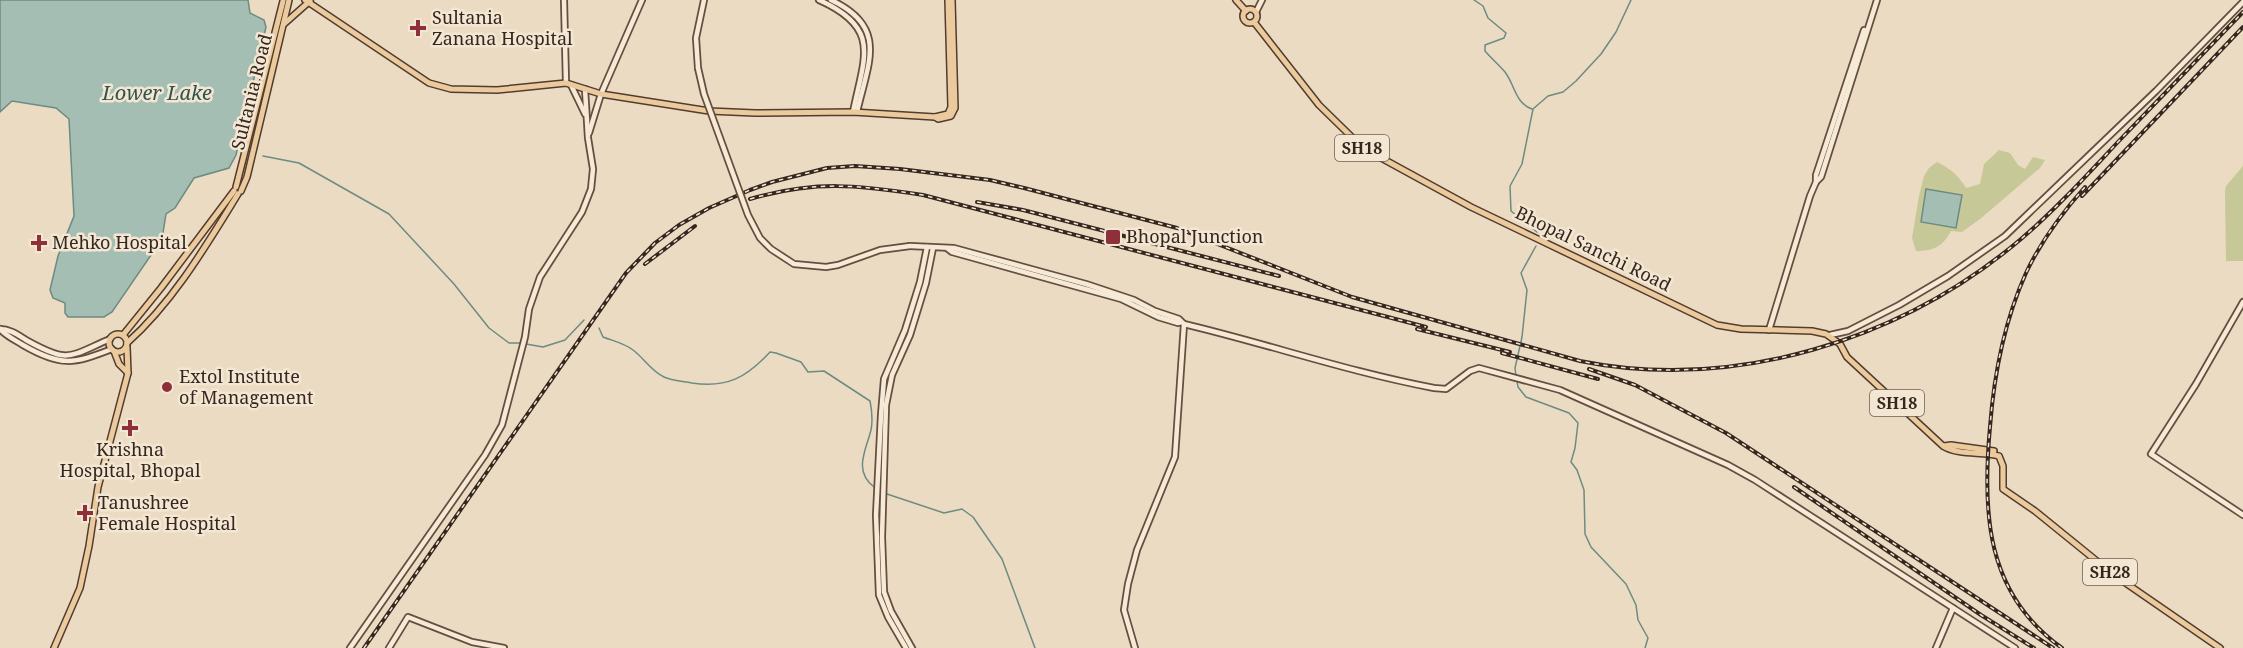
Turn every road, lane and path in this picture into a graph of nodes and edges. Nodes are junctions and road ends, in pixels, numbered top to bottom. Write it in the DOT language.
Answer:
graph roads {
  1 [pos="283,0"];
  2 [pos="289,0"];
  3 [pos="564,0"];
  4 [pos="642,0"];
  5 [pos="704,0"];
  6 [pos="819,0"];
  7 [pos="831,0"];
  8 [pos="948,0"];
  9 [pos="952,0"];
  10 [pos="1236,0"];
  11 [pos="1262,0"];
  12 [pos="1875,0"];
  13 [pos="307,1"];
  14 [pos="2243,2"];
  15 [pos="1246,11"];
  16 [pos="1256,12"];
  17 [pos="1254,21"];
  18 [pos="284,24"];
  19 [pos="951,35"];
  20 [pos="868,45"];
  21 [pos="568,84"];
  22 [pos="585,89"];
  23 [pos="601,94"];
  24 [pos="855,112"];
  25 [pos="586,116"];
  26 [pos="935,117"];
  27 [pos="593,118"];
  28 [pos="588,138"];
  29 [pos="237,191"];
  30 [pos="930,247"];
  31 [pos="923,282"];
  32 [pos="2243,302"];
  33 [pos="1182,323"];
  34 [pos="0,329"];
  35 [pos="1769,330"];
  36 [pos="123,335"];
  37 [pos="1830,335"];
  38 [pos="110,339"];
  39 [pos="127,345"];
  40 [pos="113,350"];
  41 [pos="128,373"];
  42 [pos="1943,446"];
  43 [pos="2004,489"];
  44 [pos="2243,515"];
  45 [pos="1953,608"];
  46 [pos="54,648"];
  47 [pos="350,648"];
  48 [pos="389,648"];
  49 [pos="504,648"];
  50 [pos="906,648"];
  51 [pos="912,648"];
  52 [pos="1135,648"];
  53 [pos="1936,648"];
  54 [pos="2015,648"];
  55 [pos="2220,648"];
  1 -- 2 [label="main road"];
  1 -- 29 [label="main road, Sultania Road"];
  2 -- 18 [label="main road, Sultania Road"];
  3 -- 21 [label="street"];
  4 -- 23 [label="street"];
  5 -- 30 [label="street, bridge"];
  6 -- 20 [label="street"];
  7 -- 20 [label="street"];
  8 -- 19 [label="main road"];
  9 -- 19 [label="main road"];
  10 -- 15 [label="main road"];
  11 -- 16 [label="street"];
  12 -- 35 [label="street"];
  13 -- 18 [label="main road"];
  13 -- 21 [label="main road"];
  14 -- 37 [label="street"];
  15 -- 16 [label="main road"];
  15 -- 17 [label="main road"];
  16 -- 17 [label="main road"];
  17 -- 35 [label="main road, Bhopal Sanchi Road / SH18"];
  18 -- 29 [label="main road, Sultania Road"];
  19 -- 26 [label="main road"];
  19 -- 26 [label="main road"];
  20 -- 24 [label="street"];
  21 -- 22 [label="main road"];
  21 -- 25 [label="street"];
  22 -- 23 [label="main road"];
  22 -- 25 [label="street"];
  23 -- 24 [label="main road"];
  23 -- 27 [label="street"];
  24 -- 26 [label="main road"];
  25 -- 27 [label="street"];
  25 -- 28 [label="street"];
  27 -- 28 [label="street"];
  28 -- 47 [label="street"];
  29 -- 36 [label="main road, Sultania Road"];
  29 -- 39 [label="main road, Sultania Road"];
  30 -- 31 [label="street"];
  30 -- 33 [label="street"];
  31 -- 50 [label="street"];
  31 -- 51 [label="street"];
  32 -- 44 [label="street"];
  33 -- 45 [label="street"];
  33 -- 52 [label="street"];
  34 -- 38 [label="street"];
  34 -- 40 [label="street"];
  35 -- 37 [label="main road, Bhopal Sanchi Road / SH18"];
  36 -- 38 [label="main road"];
  36 -- 39 [label="main road"];
  37 -- 42 [label="main road, SH18"];
  38 -- 40 [label="main road"];
  39 -- 40 [label="main road"];
  39 -- 41 [label="main road"];
  40 -- 41 [label="main road"];
  41 -- 46 [label="main road"];
  42 -- 43 [label="main road, SH18"];
  42 -- 43 [label="main road"];
  43 -- 55 [label="main road, SH28"];
  45 -- 53 [label="street"];
  45 -- 54 [label="street"];
  48 -- 49 [label="street"];
}
